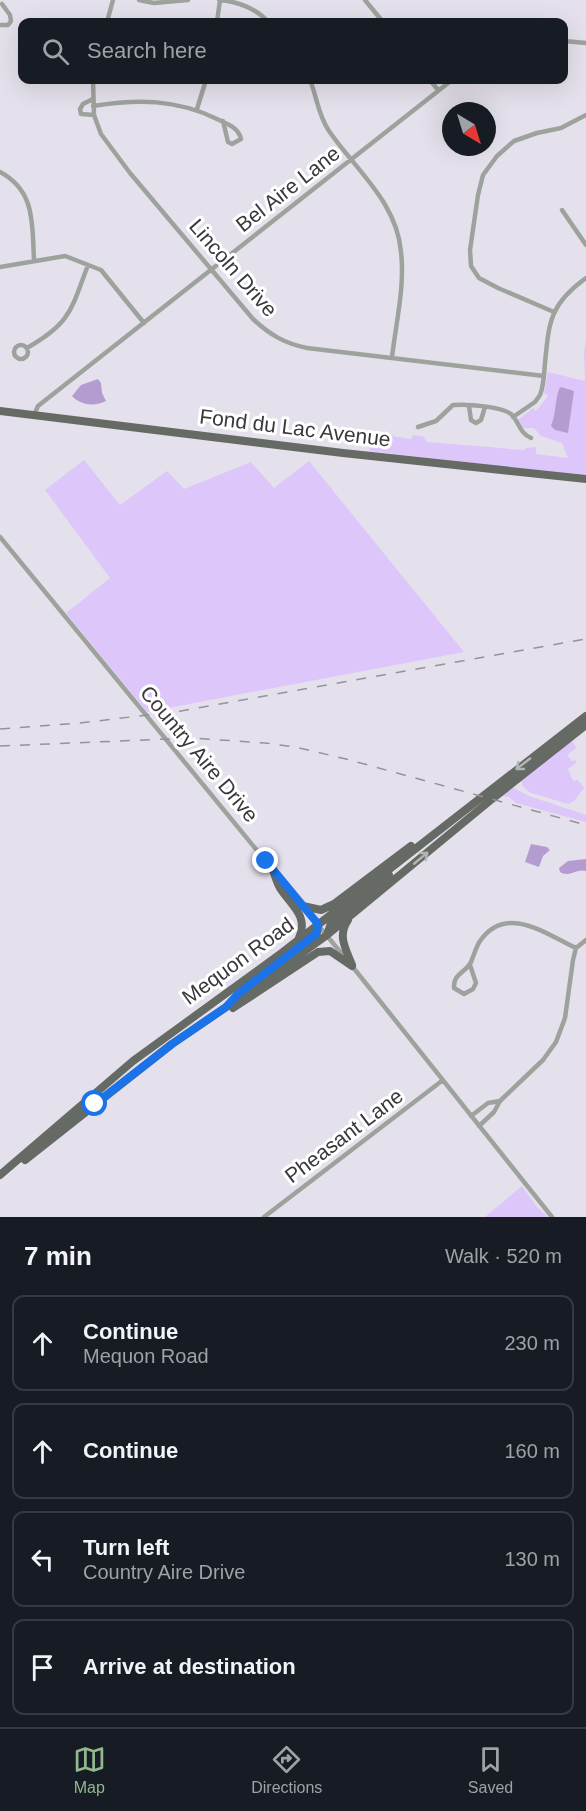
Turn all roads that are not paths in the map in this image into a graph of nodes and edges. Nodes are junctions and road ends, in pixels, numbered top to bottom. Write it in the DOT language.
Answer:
graph roads {
  1 [pos="113,0"];
  2 [pos="139,0"];
  3 [pos="188,0"];
  4 [pos="219,0"];
  5 [pos="227,0"];
  6 [pos="365,0"];
  7 [pos="2,4"];
  8 [pos="108,18"];
  9 [pos="217,18"];
  10 [pos="265,18"];
  11 [pos="380,18"];
  12 [pos="0,25"];
  13 [pos="568,42"];
  14 [pos="586,44"];
  15 [pos="93,84"];
  16 [pos="205,84"];
  17 [pos="311,84"];
  18 [pos="433,84"];
  19 [pos="447,84"];
  20 [pos="438,90"];
  21 [pos="93,99"];
  22 [pos="93,106"];
  23 [pos="197,109"];
  24 [pos="94,115"];
  25 [pos="586,115"];
  26 [pos="222,121"];
  27 [pos="351,160"];
  28 [pos="0,172"];
  29 [pos="562,210"];
  30 [pos="586,245"];
  31 [pos="34,260"];
  32 [pos="88,265"];
  33 [pos="0,267"];
  34 [pos="212,271"];
  35 [pos="586,279"];
  36 [pos="554,312"];
  37 [pos="144,323"];
  38 [pos="27,348"];
  39 [pos="392,357"];
  40 [pos="544,376"];
  41 [pos="469,406"];
  42 [pos="485,407"];
  43 [pos="0,411"];
  44 [pos="34,415"];
  45 [pos="513,417"];
  46 [pos="418,427"];
  47 [pos="531,438"];
  48 [pos="586,478"];
  49 [pos="0,537"];
  50 [pos="586,716"];
  51 [pos="586,725"];
  52 [pos="431,836"];
  53 [pos="416,847"];
  54 [pos="273,870"];
  55 [pos="303,906"];
  56 [pos="352,914"];
  57 [pos="318,924"];
  58 [pos="327,935"];
  59 [pos="586,940"];
  60 [pos="297,941"];
  61 [pos="576,948"];
  62 [pos="470,965"];
  63 [pos="352,966"];
  64 [pos="226,1007"];
  65 [pos="207,1019"];
  66 [pos="443,1080"];
  67 [pos="500,1101"];
  68 [pos="471,1116"];
  69 [pos="479,1126"];
  70 [pos="0,1175"];
  71 [pos="0,1179"];
  72 [pos="264,1217"];
  73 [pos="552,1217"];
  1 -- 8 [label="street"];
  2 -- 3 [label="street"];
  4 -- 5 [label="street"];
  4 -- 9 [label="street"];
  5 -- 10 [label="street"];
  6 -- 11 [label="street"];
  7 -- 12 [label="street"];
  13 -- 14 [label="street"];
  15 -- 21 [label="street, Lincoln Drive"];
  16 -- 23 [label="street"];
  17 -- 27 [label="street"];
  18 -- 20 [label="street"];
  19 -- 20 [label="street, Bel Aire Lane"];
  20 -- 27 [label="street, Bel Aire Lane"];
  21 -- 22 [label="street, Lincoln Drive"];
  21 -- 24 [label="street"];
  22 -- 23 [label="street"];
  22 -- 24 [label="street, Lincoln Drive"];
  23 -- 26 [label="street"];
  24 -- 34 [label="street, Lincoln Drive"];
  25 -- 36 [label="street"];
  26 -- 26 [label="street"];
  27 -- 34 [label="street, Bel Aire Lane"];
  27 -- 39 [label="street"];
  28 -- 31 [label="street"];
  29 -- 30 [label="street"];
  31 -- 32 [label="street"];
  31 -- 33 [label="street"];
  32 -- 37 [label="street"];
  32 -- 38 [label="street"];
  34 -- 37 [label="street, Bel Aire Lane"];
  34 -- 39 [label="street, Lincoln Drive"];
  35 -- 36 [label="street"];
  36 -- 40 [label="street"];
  37 -- 44 [label="street, Bel Aire Lane"];
  39 -- 40 [label="street, Lincoln Drive"];
  40 -- 45 [label="street"];
  41 -- 42 [label="street"];
  41 -- 42 [label="street"];
  41 -- 46 [label="street"];
  42 -- 45 [label="street"];
  43 -- 44 [label="main road, Fond du Lac Avenue"];
  44 -- 48 [label="main road, Fond du Lac Avenue"];
  45 -- 47 [label="street"];
  49 -- 54 [label="street, Country Aire Drive"];
  50 -- 52 [label="main road, Mequon Road, one-way"];
  56 -- 51 [label="main road, Mequon Road, one-way"];
  52 -- 53 [label="main road, Mequon Road"];
  52 -- 55 [label="main road"];
  53 -- 57 [label="main road, Mequon Road"];
  53 -- 58 [label="main road"];
  54 -- 55 [label="street, Country Aire Drive"];
  54 -- 60 [label="main road"];
  55 -- 57 [label="street, Country Aire Drive"];
  56 -- 58 [label="main road, Mequon Road"];
  56 -- 63 [label="main road"];
  57 -- 58 [label="street, Country Aire Drive"];
  57 -- 60 [label="main road, Mequon Road"];
  57 -- 64 [label="main road"];
  58 -- 63 [label="street, Country Aire Drive"];
  58 -- 64 [label="main road, Mequon Road"];
  59 -- 61 [label="street"];
  60 -- 70 [label="main road, Mequon Road"];
  61 -- 62 [label="street"];
  61 -- 67 [label="street"];
  62 -- 62 [label="street"];
  63 -- 65 [label="main road"];
  63 -- 66 [label="street, Country Aire Drive"];
  64 -- 65 [label="main road, Mequon Road"];
  65 -- 71 [label="main road, Mequon Road"];
  66 -- 68 [label="street, Country Aire Drive"];
  66 -- 72 [label="street, Pheasant Lane"];
  67 -- 68 [label="street"];
  67 -- 69 [label="street"];
  68 -- 69 [label="street, Country Aire Drive"];
  69 -- 73 [label="street, Country Aire Drive"];
}
